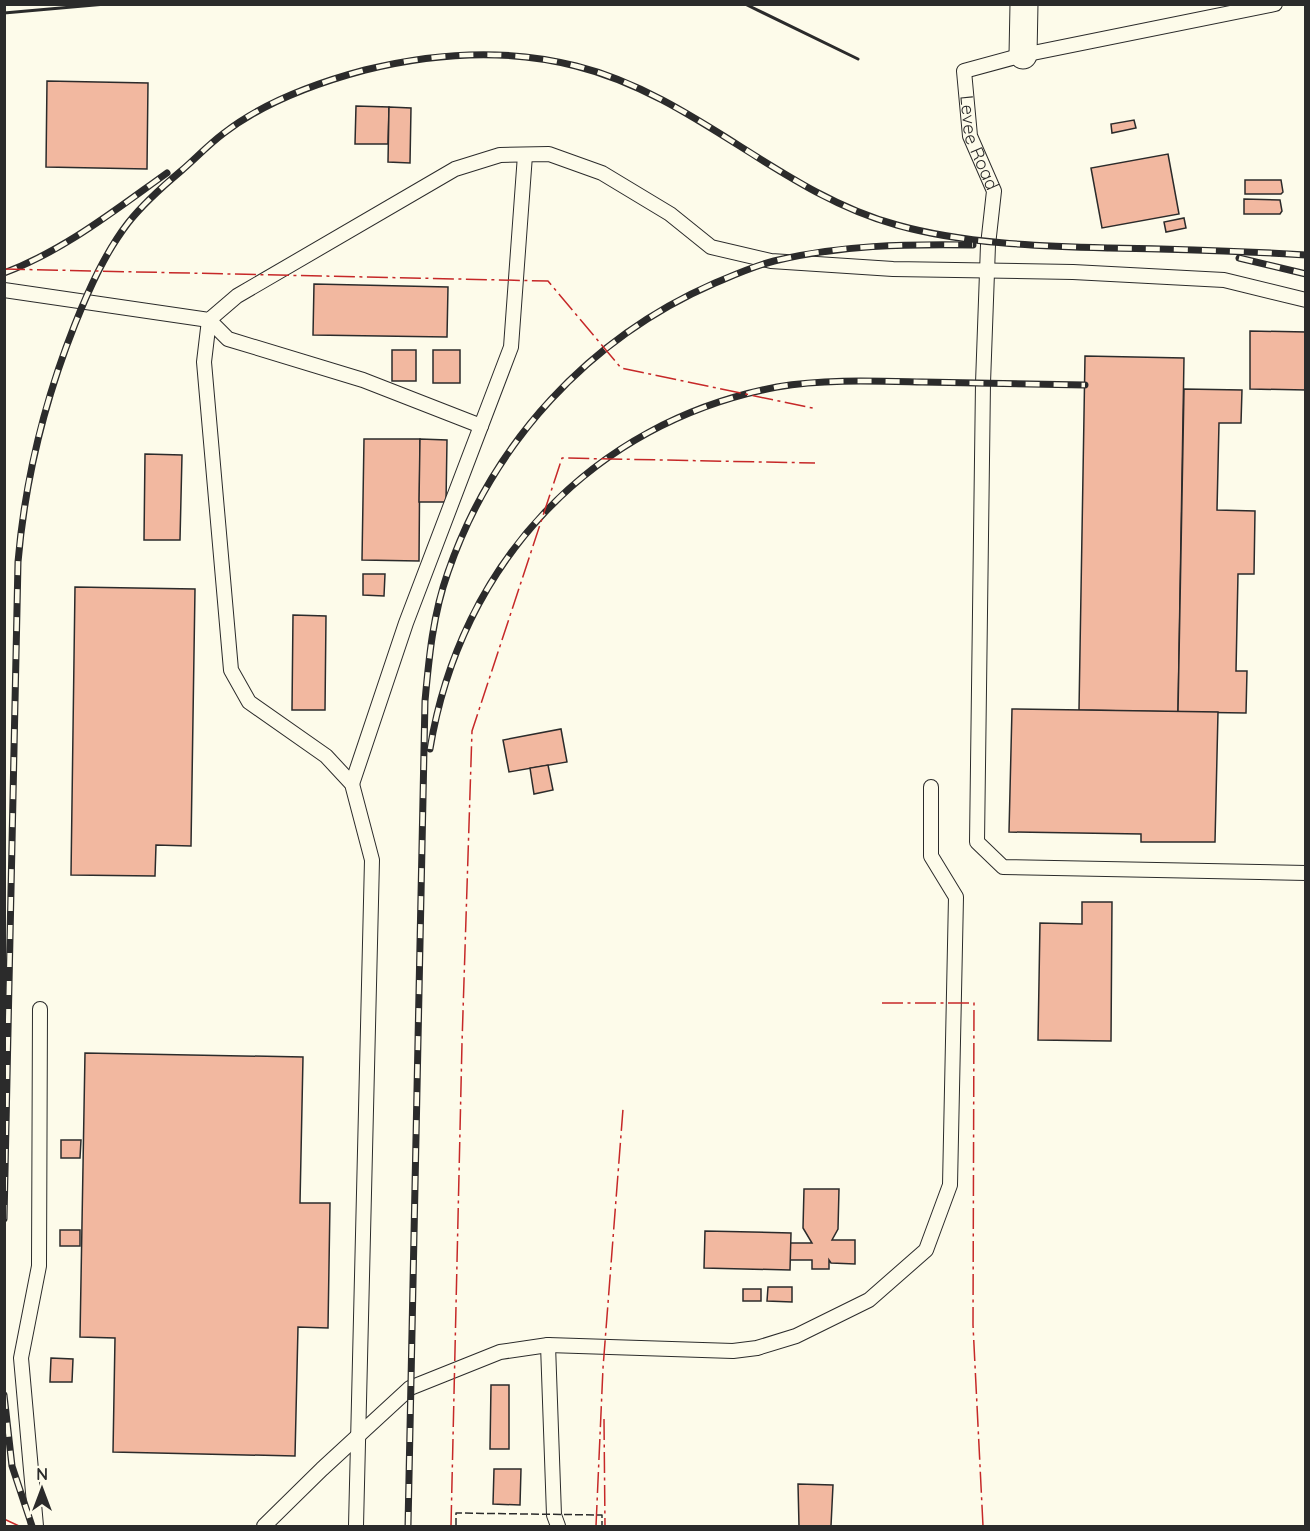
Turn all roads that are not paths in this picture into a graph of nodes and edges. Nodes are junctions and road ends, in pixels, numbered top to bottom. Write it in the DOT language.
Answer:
graph roads {
  1 [pos="1024,4"];
  2 [pos="1275,4"];
  3 [pos="1023,55"];
  4 [pos="525,155"];
  5 [pos="987,272"];
  6 [pos="4,290"];
  7 [pos="1305,300"];
  8 [pos="208,320"];
  9 [pos="481,426"];
  10 [pos="352,784"];
  11 [pos="932,788"];
  12 [pos="1305,873"];
  13 [pos="40,1009"];
  14 [pos="548,1345"];
  15 [pos="360,1435"];
  16 [pos="36,1527"];
  17 [pos="264,1527"];
  18 [pos="357,1527"];
  19 [pos="558,1527"];
  1 -- 3 [label="street"];
  2 -- 3 [label="lane, Levee Road"];
  3 -- 5 [label="lane, Levee Road"];
  4 -- 5 [label="lane"];
  4 -- 8 [label="lane"];
  4 -- 9 [label="lane"];
  5 -- 7 [label="lane"];
  5 -- 12 [label="lane"];
  6 -- 8 [label="lane"];
  8 -- 9 [label="lane"];
  8 -- 10 [label="lane"];
  9 -- 10 [label="lane"];
  10 -- 15 [label="lane"];
  11 -- 14 [label="lane"];
  13 -- 16 [label="lane"];
  14 -- 15 [label="lane"];
  14 -- 19 [label="lane"];
  15 -- 17 [label="lane"];
  15 -- 18 [label="lane"];
}
